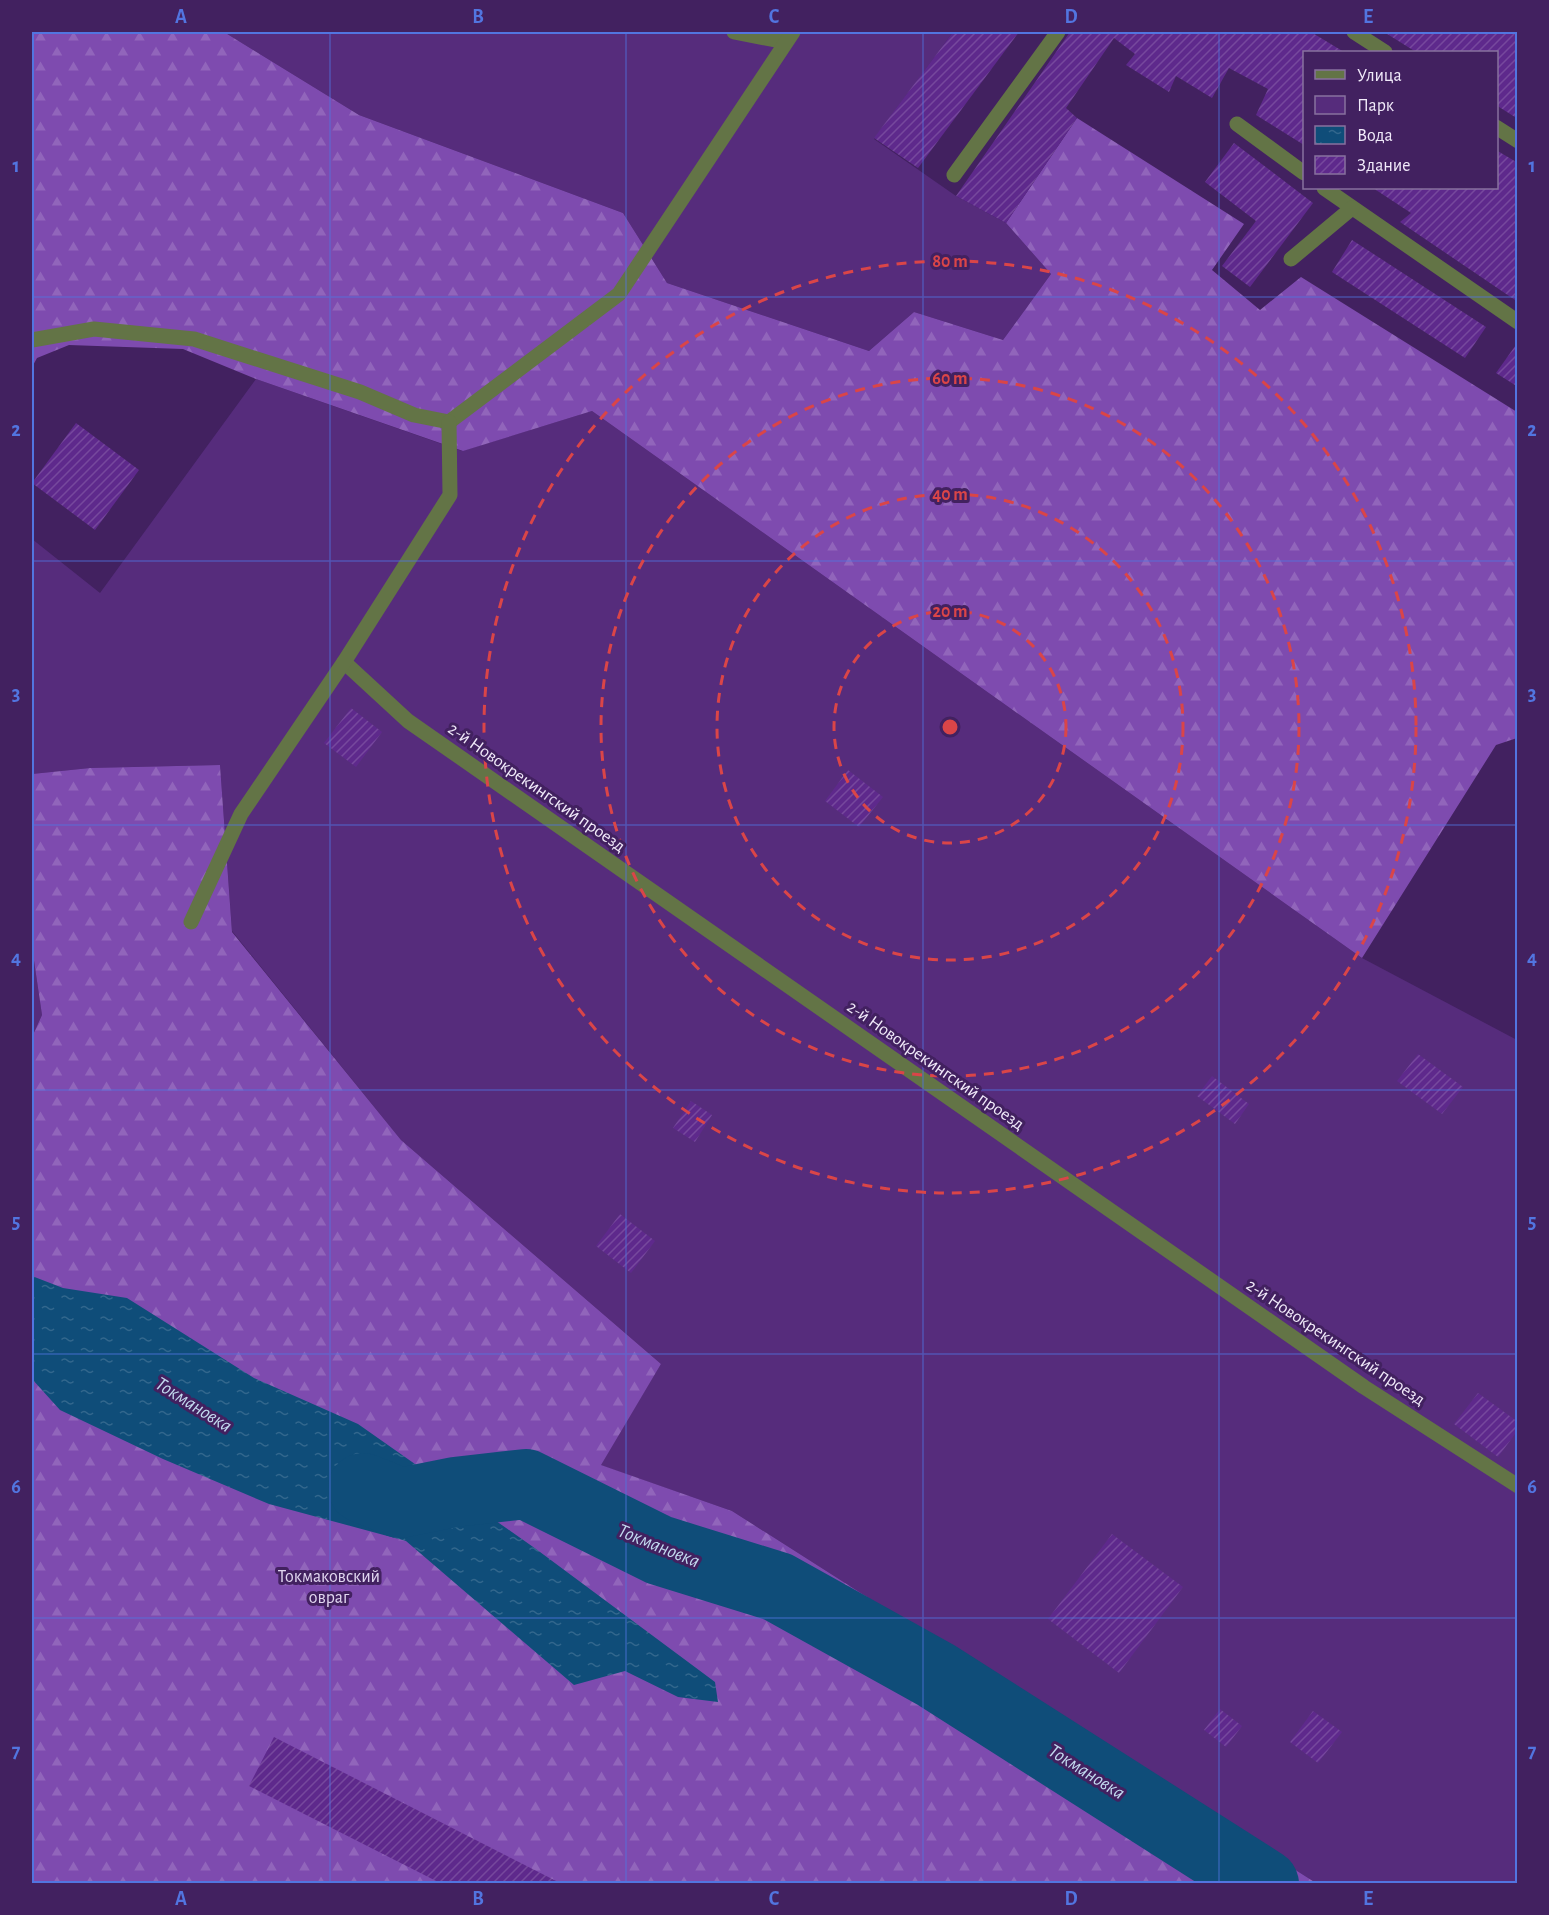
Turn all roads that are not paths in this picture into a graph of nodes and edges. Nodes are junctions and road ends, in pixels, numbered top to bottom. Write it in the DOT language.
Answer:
graph roads {
  1 [pos="734,32"];
  2 [pos="1058,32"];
  3 [pos="1354,32"];
  4 [pos="790,37"];
  5 [pos="1383,51"];
  6 [pos="1237,124"];
  7 [pos="1498,128"];
  8 [pos="1518,141"];
  9 [pos="1303,172"];
  10 [pos="954,175"];
  11 [pos="1325,189"];
  12 [pos="1352,208"];
  13 [pos="1291,259"];
  14 [pos="1518,322"];
  15 [pos="32,340"];
  16 [pos="449,422"];
  17 [pos="344,662"];
  18 [pos="191,922"];
  19 [pos="1518,1485"];
  1 -- 4 [label="street"];
  2 -- 10 [label="street"];
  3 -- 5 [label="street"];
  4 -- 16 [label="street"];
  6 -- 9 [label="street"];
  7 -- 8 [label="street"];
  11 -- 12 [label="street"];
  12 -- 13 [label="street"];
  12 -- 14 [label="street"];
  15 -- 16 [label="street"];
  16 -- 17 [label="street"];
  17 -- 18 [label="street"];
  17 -- 19 [label="street, 2-й Новокрекингский проезд"];
}
